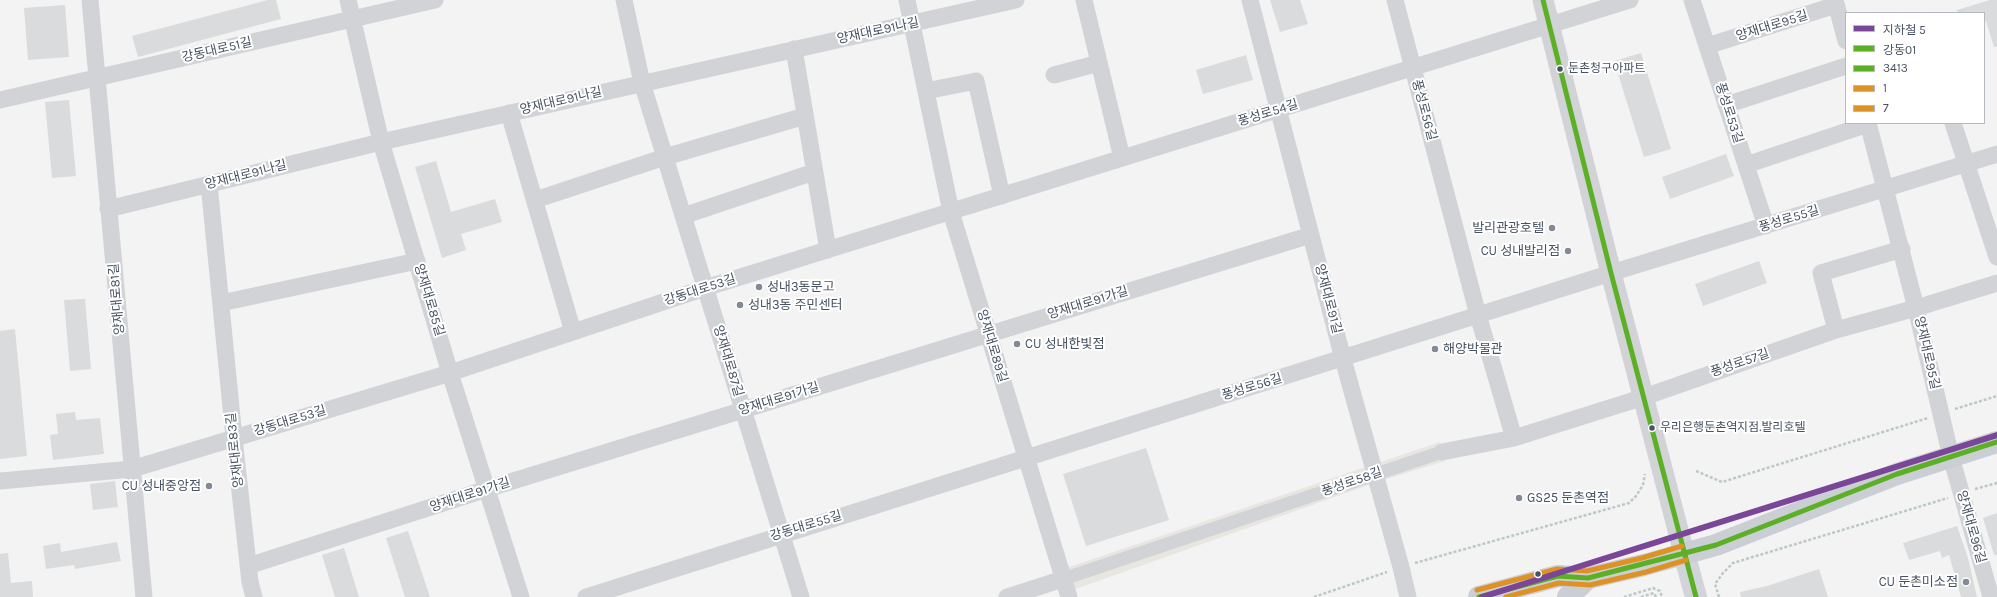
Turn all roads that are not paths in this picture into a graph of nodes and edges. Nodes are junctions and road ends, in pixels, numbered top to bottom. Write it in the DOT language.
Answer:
graph roads {
  1 [pos="90,0"];
  2 [pos="348,0"];
  3 [pos="435,0"];
  4 [pos="624,0"];
  5 [pos="907,0"];
  6 [pos="1016,0"];
  7 [pos="1084,0"];
  8 [pos="1250,0"];
  9 [pos="1395,0"];
  10 [pos="1543,0"];
  11 [pos="1630,0"];
  12 [pos="1692,0"];
  13 [pos="1836,3"];
  14 [pos="352,18"];
  15 [pos="912,23"];
  16 [pos="1550,26"];
  17 [pos="1845,37"];
  18 [pos="1707,46"];
  19 [pos="794,49"];
  20 [pos="1099,63"];
  21 [pos="1845,66"];
  22 [pos="1413,67"];
  23 [pos="1054,75"];
  24 [pos="96,78"];
  25 [pos="642,83"];
  26 [pos="926,91"];
  27 [pos="0,100"];
  28 [pos="1726,105"];
  29 [pos="1278,110"];
  30 [pos="509,113"];
  31 [pos="805,116"];
  32 [pos="1865,124"];
  33 [pos="1868,124"];
  34 [pos="1953,124"];
  35 [pos="381,142"];
  36 [pos="1997,154"];
  37 [pos="665,157"];
  38 [pos="1122,158"];
  39 [pos="1967,164"];
  40 [pos="1746,165"];
  41 [pos="814,172"];
  42 [pos="209,184"];
  43 [pos="1886,189"];
  44 [pos="1002,196"];
  45 [pos="535,200"];
  46 [pos="108,209"];
  47 [pos="951,212"];
  48 [pos="683,216"];
  49 [pos="1766,226"];
  50 [pos="1311,235"];
  51 [pos="1902,249"];
  52 [pos="828,250"];
  53 [pos="1997,257"];
  54 [pos="417,260"];
  55 [pos="1611,272"];
  56 [pos="1997,283"];
  57 [pos="705,288"];
  58 [pos="220,303"];
  59 [pos="1916,308"];
  60 [pos="1478,315"];
  61 [pos="1836,330"];
  62 [pos="573,332"];
  63 [pos="988,334"];
  64 [pos="1344,359"];
  65 [pos="450,373"];
  66 [pos="1644,397"];
  67 [pos="743,410"];
  68 [pos="234,438"];
  69 [pos="1514,438"];
  70 [pos="1997,442"];
  71 [pos="1442,452"];
  72 [pos="1951,457"];
  73 [pos="1026,458"];
  74 [pos="132,469"];
  75 [pos="1375,474"];
  76 [pos="0,481"];
  77 [pos="487,490"];
  78 [pos="782,534"];
  79 [pos="1684,553"];
  80 [pos="248,566"];
  81 [pos="1588,578"];
  82 [pos="1063,579"];
  83 [pos="144,597"];
  84 [pos="254,597"];
  85 [pos="521,597"];
  86 [pos="586,597"];
  87 [pos="801,597"];
  88 [pos="1007,597"];
  89 [pos="1069,597"];
  90 [pos="1408,597"];
  91 [pos="1479,597"];
  92 [pos="1568,597"];
  93 [pos="1696,597"];
  94 [pos="1991,597"];
  1 -- 24 [label="street, 양재대로81길"];
  2 -- 14 [label="street, 양재대로85길"];
  3 -- 14 [label="street, 강동대로51길"];
  4 -- 25 [label="street, 양재대로87길"];
  5 -- 15 [label="street, 양재대로89길"];
  6 -- 15 [label="street, 양재대로91나길"];
  7 -- 20 [label="street"];
  8 -- 29 [label="street, 양재대로91길"];
  9 -- 22 [label="street"];
  10 -- 16 [label="street"];
  11 -- 16 [label="street"];
  12 -- 18 [label="street, 풍성로53길"];
  13 -- 17 [label="street, 양재대로95길"];
  13 -- 18 [label="street, 양재대로95길"];
  14 -- 24 [label="street, 강동대로51길"];
  14 -- 35 [label="street, 양재대로85길"];
  15 -- 19 [label="street, 양재대로91나길"];
  15 -- 26 [label="street, 양재대로89길"];
  16 -- 22 [label="street, 풍성로54길"];
  16 -- 55 [label="street"];
  18 -- 28 [label="street, 풍성로53길"];
  19 -- 25 [label="street, 양재대로91나길"];
  19 -- 31 [label="street"];
  20 -- 23 [label="street"];
  20 -- 38 [label="street"];
  21 -- 28 [label="street"];
  22 -- 29 [label="street, 풍성로54길"];
  22 -- 60 [label="street, 풍성로56길"];
  24 -- 27 [label="street, 강동대로51길"];
  24 -- 46 [label="street, 양재대로81길"];
  25 -- 30 [label="street, 양재대로91나길"];
  25 -- 37 [label="street, 양재대로87길"];
  26 -- 44 [label="street"];
  26 -- 47 [label="street, 양재대로89길"];
  28 -- 40 [label="street, 풍성로53길"];
  29 -- 38 [label="street, 풍성로54길"];
  29 -- 50 [label="street, 양재대로91길"];
  30 -- 35 [label="street, 양재대로91나길"];
  30 -- 45 [label="street"];
  31 -- 37 [label="street"];
  31 -- 41 [label="street"];
  32 -- 40 [label="street, 양재대로95길"];
  33 -- 43 [label="street, 양재대로95길"];
  34 -- 39 [label="street"];
  35 -- 42 [label="street, 양재대로91나길"];
  35 -- 54 [label="street, 양재대로85길"];
  36 -- 39 [label="street, 풍성로55길"];
  37 -- 45 [label="street"];
  37 -- 48 [label="street, 양재대로87길"];
  38 -- 44 [label="street, 풍성로54길"];
  39 -- 43 [label="street, 풍성로55길"];
  39 -- 53 [label="street"];
  40 -- 49 [label="street, 풍성로53길"];
  41 -- 48 [label="street"];
  41 -- 52 [label="street"];
  42 -- 46 [label="street, 양재대로91나길"];
  42 -- 58 [label="street, 양재대로83길"];
  43 -- 49 [label="street, 풍성로55길"];
  43 -- 51 [label="street, 양재대로95길"];
  44 -- 47 [label="street, 풍성로54길"];
  45 -- 62 [label="street"];
  46 -- 74 [label="street, 양재대로81길"];
  47 -- 52 [label="street, 강동대로53길"];
  47 -- 63 [label="street, 양재대로89길"];
  48 -- 57 [label="street, 양재대로87길"];
  49 -- 55 [label="street, 풍성로55길"];
  50 -- 63 [label="street, 양재대로91가길"];
  50 -- 64 [label="street, 양재대로91길"];
  51 -- 59 [label="street, 양재대로95길"];
  51 -- 61 [label="street"];
  52 -- 57 [label="street, 강동대로53길"];
  54 -- 58 [label="street"];
  54 -- 65 [label="street, 양재대로85길"];
  55 -- 60 [label="street, 풍성로56길"];
  55 -- 66 [label="street"];
  56 -- 59 [label="street, 풍성로57길"];
  57 -- 62 [label="street, 강동대로53길"];
  57 -- 67 [label="street, 양재대로87길"];
  58 -- 68 [label="street, 양재대로83길"];
  59 -- 61 [label="street, 풍성로57길"];
  59 -- 72 [label="street, 양재대로95길"];
  60 -- 64 [label="street, 풍성로56길"];
  60 -- 69 [label="street, 풍성로56길"];
  61 -- 66 [label="street, 풍성로57길"];
  62 -- 65 [label="street, 강동대로53길"];
  63 -- 67 [label="street, 양재대로91가길"];
  63 -- 73 [label="street, 양재대로89길"];
  64 -- 73 [label="street, 풍성로56길"];
  64 -- 75 [label="street, 양재대로91길"];
  65 -- 68 [label="street, 강동대로53길"];
  65 -- 77 [label="street, 양재대로85길"];
  66 -- 69 [label="street, 풍성로58길"];
  66 -- 79 [label="street"];
  67 -- 77 [label="street, 양재대로91가길"];
  67 -- 78 [label="street, 양재대로87길"];
  68 -- 74 [label="street, 강동대로53길"];
  68 -- 80 [label="street, 양재대로83길"];
  69 -- 71 [label="street, 풍성로58길"];
  70 -- 72 [label="main road"];
  71 -- 75 [label="street, 풍성로58길"];
  72 -- 79 [label="main road"];
  72 -- 94 [label="street, 양재대로96길"];
  73 -- 78 [label="street, 강동대로55길"];
  73 -- 82 [label="street, 양재대로89길"];
  74 -- 76 [label="street, 강동대로53길"];
  74 -- 83 [label="street, 양재대로81길"];
  75 -- 82 [label="street, 풍성로58길"];
  75 -- 90 [label="street, 양재대로91길"];
  77 -- 80 [label="street, 양재대로91가길"];
  77 -- 85 [label="street, 양재대로85길"];
  78 -- 86 [label="street, 강동대로55길"];
  78 -- 87 [label="street, 양재대로87길"];
  79 -- 81 [label="main road"];
  79 -- 93 [label="main road"];
  80 -- 84 [label="street, 양재대로83길"];
  81 -- 91 [label="main road"];
  81 -- 92 [label="main road"];
  82 -- 88 [label="street"];
  82 -- 89 [label="street, 양재대로89길"];
}
